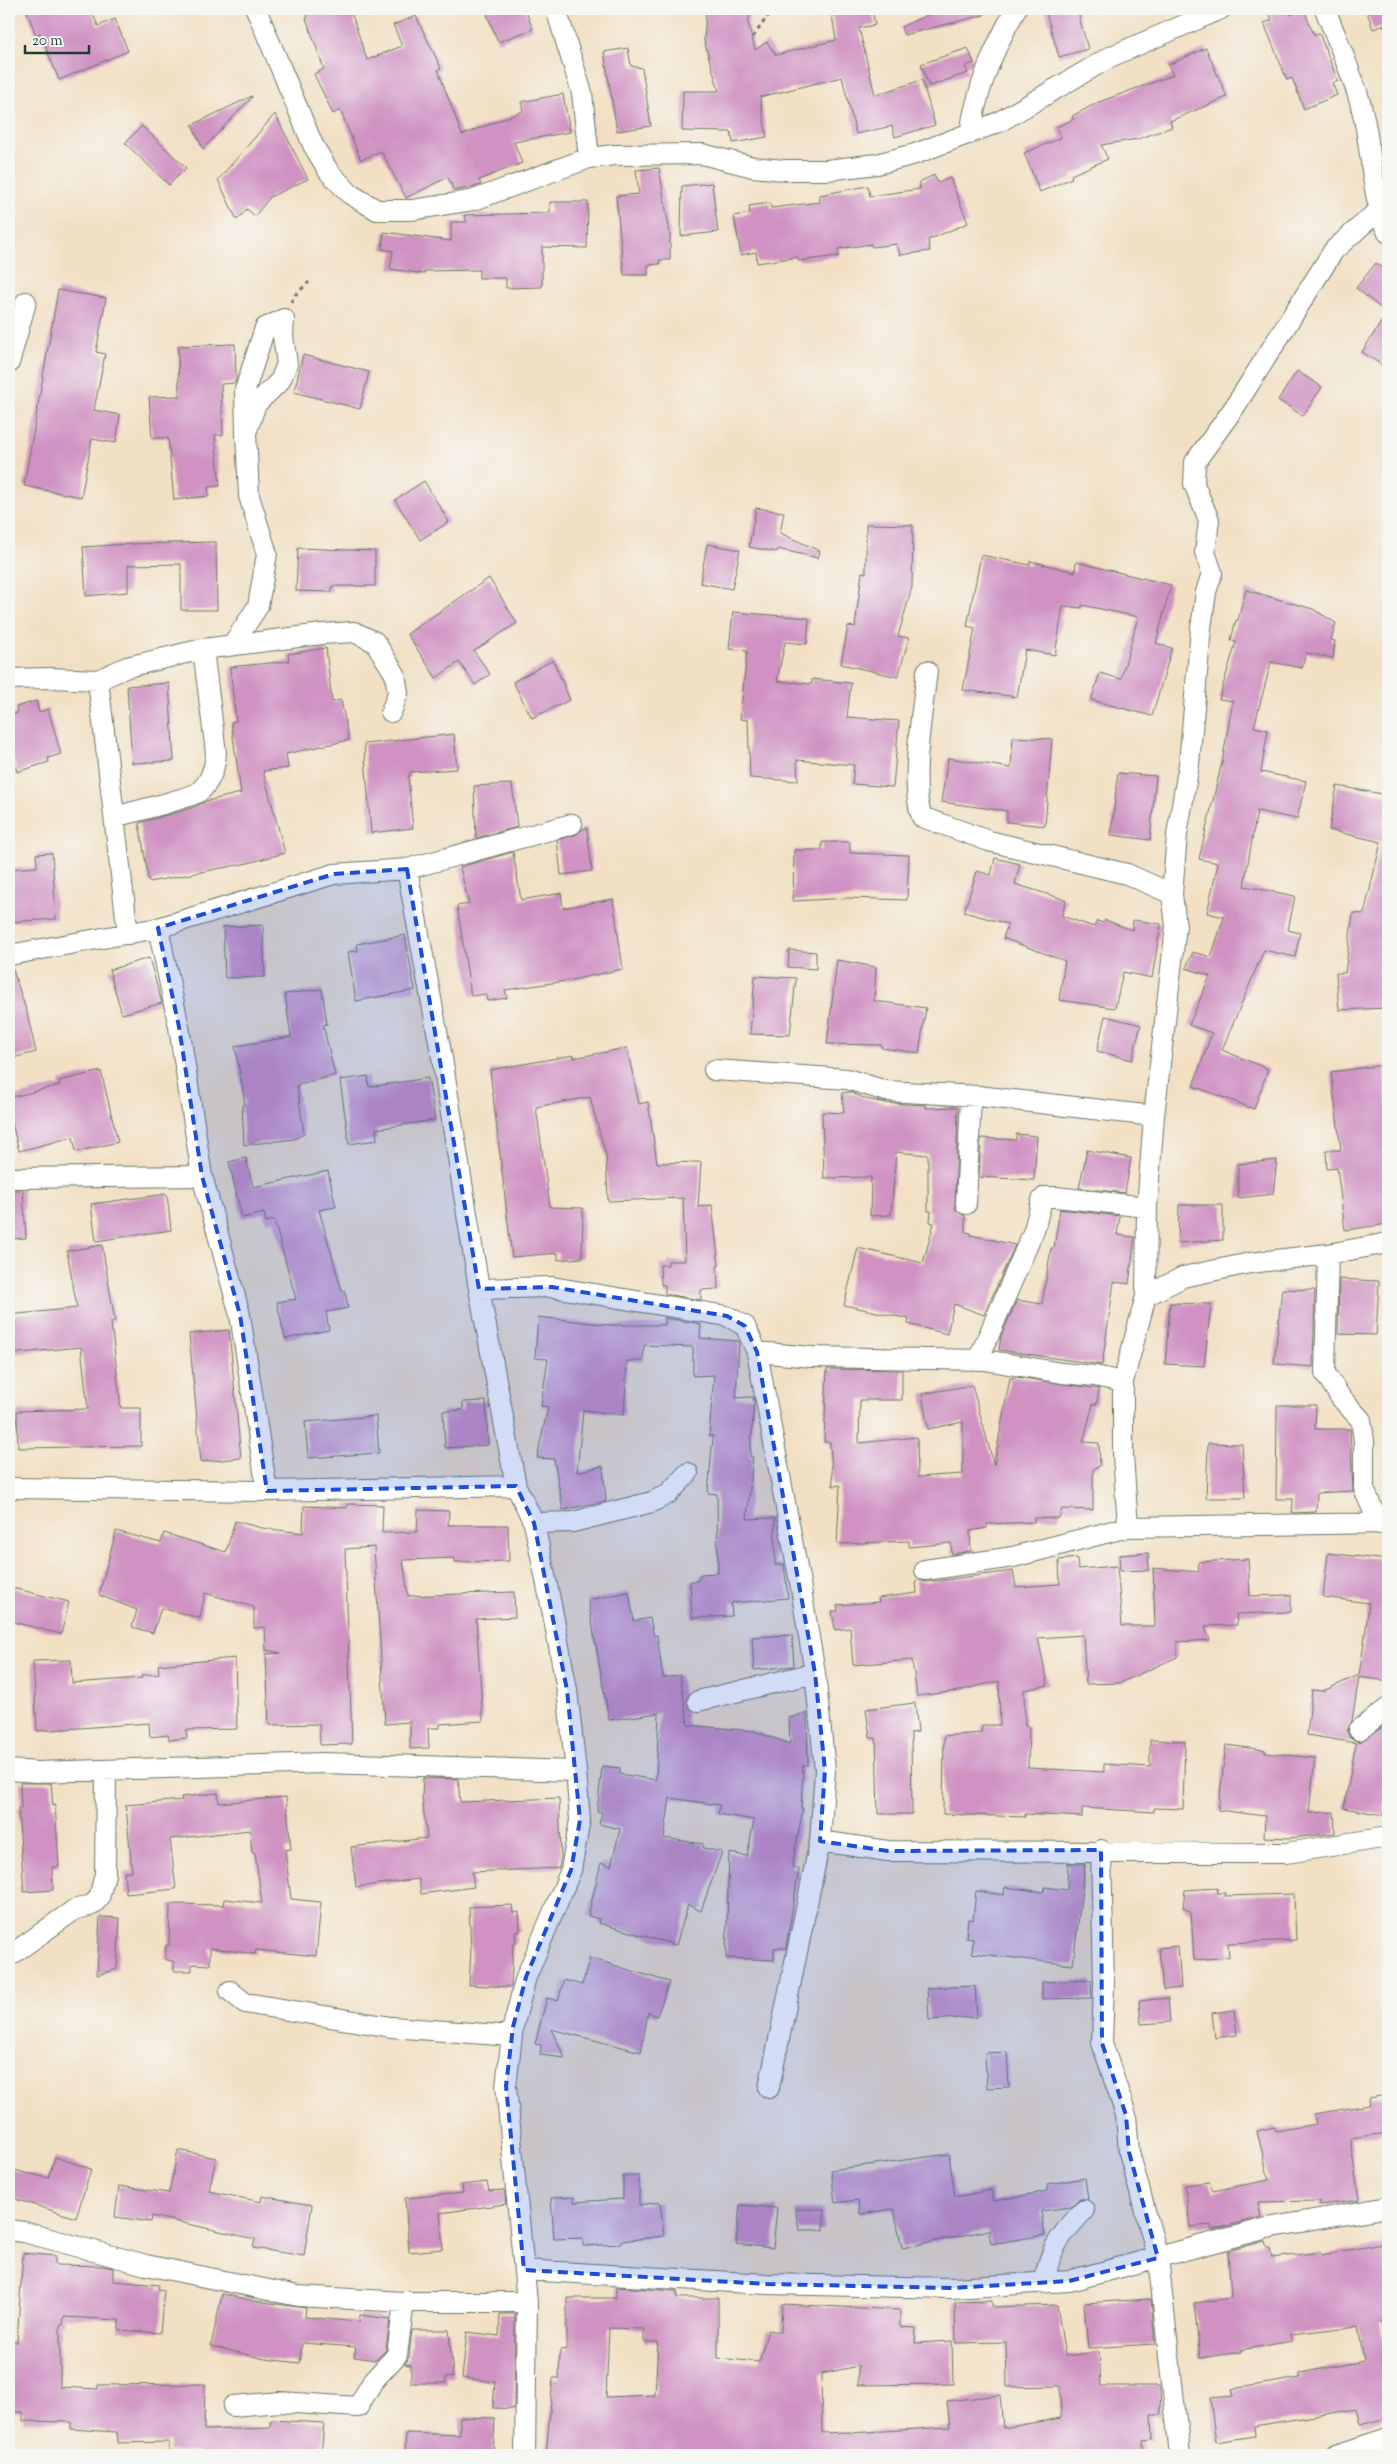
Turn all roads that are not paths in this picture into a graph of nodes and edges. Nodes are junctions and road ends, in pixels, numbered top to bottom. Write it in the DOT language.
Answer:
graph roads {
  1 [pos="256,9"];
  2 [pos="556,9"];
  3 [pos="1016,9"];
  4 [pos="1222,9"];
  5 [pos="1325,9"];
  6 [pos="970,134"];
  7 [pos="589,158"];
  8 [pos="1379,210"];
  9 [pos="1388,233"];
  10 [pos="26,302"];
  11 [pos="9,363"];
  12 [pos="246,433"];
  13 [pos="233,644"];
  14 [pos="203,649"];
  15 [pos="927,671"];
  16 [pos="9,679"];
  17 [pos="98,680"];
  18 [pos="390,712"];
  19 [pos="114,817"];
  20 [pos="572,824"];
  21 [pos="407,869"];
  22 [pos="1172,894"];
  23 [pos="158,928"];
  24 [pos="128,934"];
  25 [pos="9,955"];
  26 [pos="714,1070"];
  27 [pos="971,1097"];
  28 [pos="1154,1116"];
  29 [pos="202,1176"];
  30 [pos="9,1178"];
  31 [pos="966,1204"];
  32 [pos="1147,1206"];
  33 [pos="1388,1243"];
  34 [pos="1328,1254"];
  35 [pos="479,1289"];
  36 [pos="1146,1296"];
  37 [pos="757,1352"];
  38 [pos="978,1360"];
  39 [pos="1124,1382"];
  40 [pos="688,1472"];
  41 [pos="516,1486"];
  42 [pos="9,1488"];
  43 [pos="267,1491"];
  44 [pos="534,1523"];
  45 [pos="1384,1523"];
  46 [pos="1128,1527"];
  47 [pos="925,1570"];
  48 [pos="815,1673"];
  49 [pos="698,1701"];
  50 [pos="1388,1708"];
  51 [pos="1359,1730"];
  52 [pos="9,1770"];
  53 [pos="106,1770"];
  54 [pos="576,1771"];
  55 [pos="1388,1837"];
  56 [pos="820,1841"];
  57 [pos="1102,1850"];
  58 [pos="9,1953"];
  59 [pos="230,1991"];
  60 [pos="512,2036"];
  61 [pos="769,2088"];
  62 [pos="1388,2207"];
  63 [pos="1084,2210"];
  64 [pos="9,2230"];
  65 [pos="1158,2258"];
  66 [pos="524,2270"];
  67 [pos="1045,2282"];
  68 [pos="404,2302"];
  69 [pos="527,2302"];
  70 [pos="233,2406"];
  71 [pos="1388,2438"];
  72 [pos="525,2455"];
  73 [pos="1180,2455"];
  74 [pos="1336,2455"];
  1 -- 7 [label="street"];
  2 -- 7 [label="street"];
  3 -- 6 [label="street"];
  4 -- 6 [label="street"];
  5 -- 8 [label="street"];
  6 -- 7 [label="street"];
  8 -- 9 [label="street"];
  8 -- 22 [label="street"];
  10 -- 11 [label="street"];
  12 -- 12 [label="street"];
  12 -- 13 [label="street"];
  13 -- 14 [label="street"];
  13 -- 18 [label="street"];
  14 -- 17 [label="street"];
  14 -- 19 [label="street"];
  15 -- 22 [label="street"];
  16 -- 17 [label="street"];
  17 -- 19 [label="street"];
  19 -- 24 [label="street"];
  20 -- 21 [label="street"];
  21 -- 23 [label="street"];
  21 -- 35 [label="street"];
  22 -- 28 [label="street"];
  23 -- 24 [label="street"];
  23 -- 29 [label="street"];
  24 -- 25 [label="street"];
  26 -- 27 [label="street"];
  27 -- 28 [label="street"];
  27 -- 31 [label="street"];
  28 -- 32 [label="street"];
  29 -- 30 [label="street"];
  29 -- 43 [label="street"];
  32 -- 36 [label="street"];
  32 -- 38 [label="street"];
  33 -- 34 [label="street"];
  34 -- 36 [label="street"];
  34 -- 45 [label="street"];
  35 -- 37 [label="street"];
  35 -- 41 [label="street"];
  36 -- 39 [label="street"];
  37 -- 38 [label="street"];
  37 -- 48 [label="street"];
  38 -- 39 [label="street"];
  39 -- 46 [label="street"];
  40 -- 44 [label="street"];
  41 -- 43 [label="street"];
  41 -- 44 [label="street"];
  42 -- 43 [label="street"];
  44 -- 54 [label="street"];
  45 -- 46 [label="street"];
  46 -- 47 [label="street"];
  48 -- 49 [label="street"];
  48 -- 56 [label="street"];
  50 -- 51 [label="street"];
  52 -- 53 [label="street"];
  53 -- 54 [label="street"];
  53 -- 58 [label="street"];
  54 -- 60 [label="street"];
  55 -- 57 [label="street"];
  56 -- 57 [label="street"];
  56 -- 61 [label="street"];
  57 -- 65 [label="street"];
  59 -- 60 [label="street"];
  60 -- 66 [label="street"];
  62 -- 65 [label="street"];
  63 -- 67 [label="street"];
  64 -- 68 [label="street"];
  65 -- 67 [label="street"];
  65 -- 73 [label="street"];
  66 -- 67 [label="street"];
  66 -- 69 [label="street"];
  68 -- 69 [label="street"];
  68 -- 70 [label="street"];
  69 -- 72 [label="street"];
  71 -- 74 [label="street"];
}
